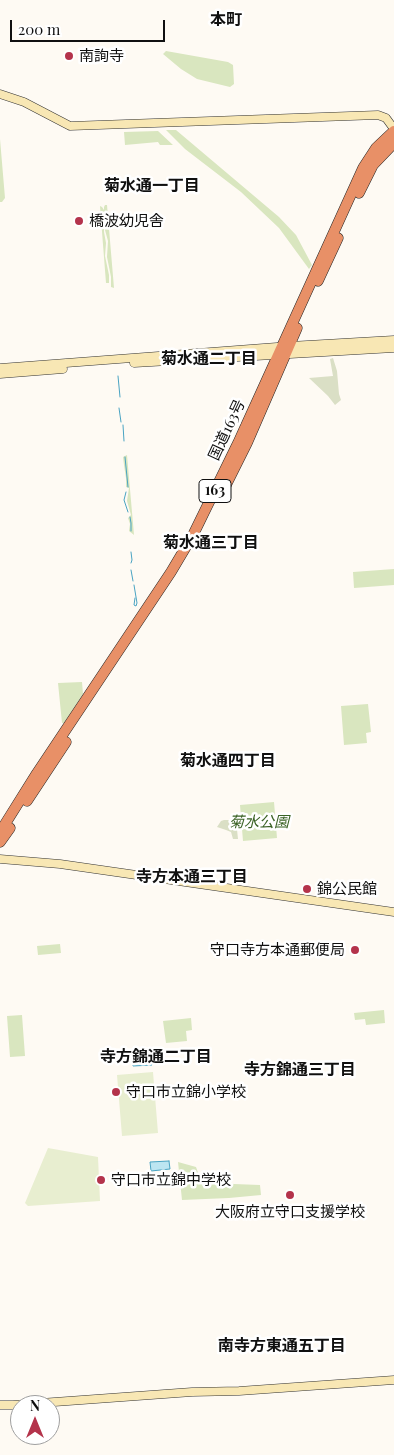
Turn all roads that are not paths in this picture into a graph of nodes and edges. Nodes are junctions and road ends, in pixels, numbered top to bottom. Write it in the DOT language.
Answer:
graph roads {
  1 [pos="0,94"];
  2 [pos="394,130"];
  3 [pos="394,143"];
  4 [pos="394,340"];
  5 [pos="394,348"];
  6 [pos="284,351"];
  7 [pos="0,368"];
  8 [pos="0,374"];
  9 [pos="0,832"];
  10 [pos="0,842"];
  11 [pos="0,859"];
  12 [pos="394,912"];
  13 [pos="394,1380"];
  14 [pos="0,1405"];
  1 -- 2 [label="street"];
  2 -- 6 [label="highway, 国道163号 / 163"];
  3 -- 6 [label="highway, 国道163号 / 163"];
  4 -- 6 [label="street"];
  5 -- 6 [label="street"];
  6 -- 7 [label="street"];
  6 -- 8 [label="street"];
  6 -- 9 [label="highway, 国道163号 / 163"];
  6 -- 10 [label="highway, 国道163号 / 163"];
  11 -- 12 [label="street"];
  13 -- 14 [label="street"];
}
